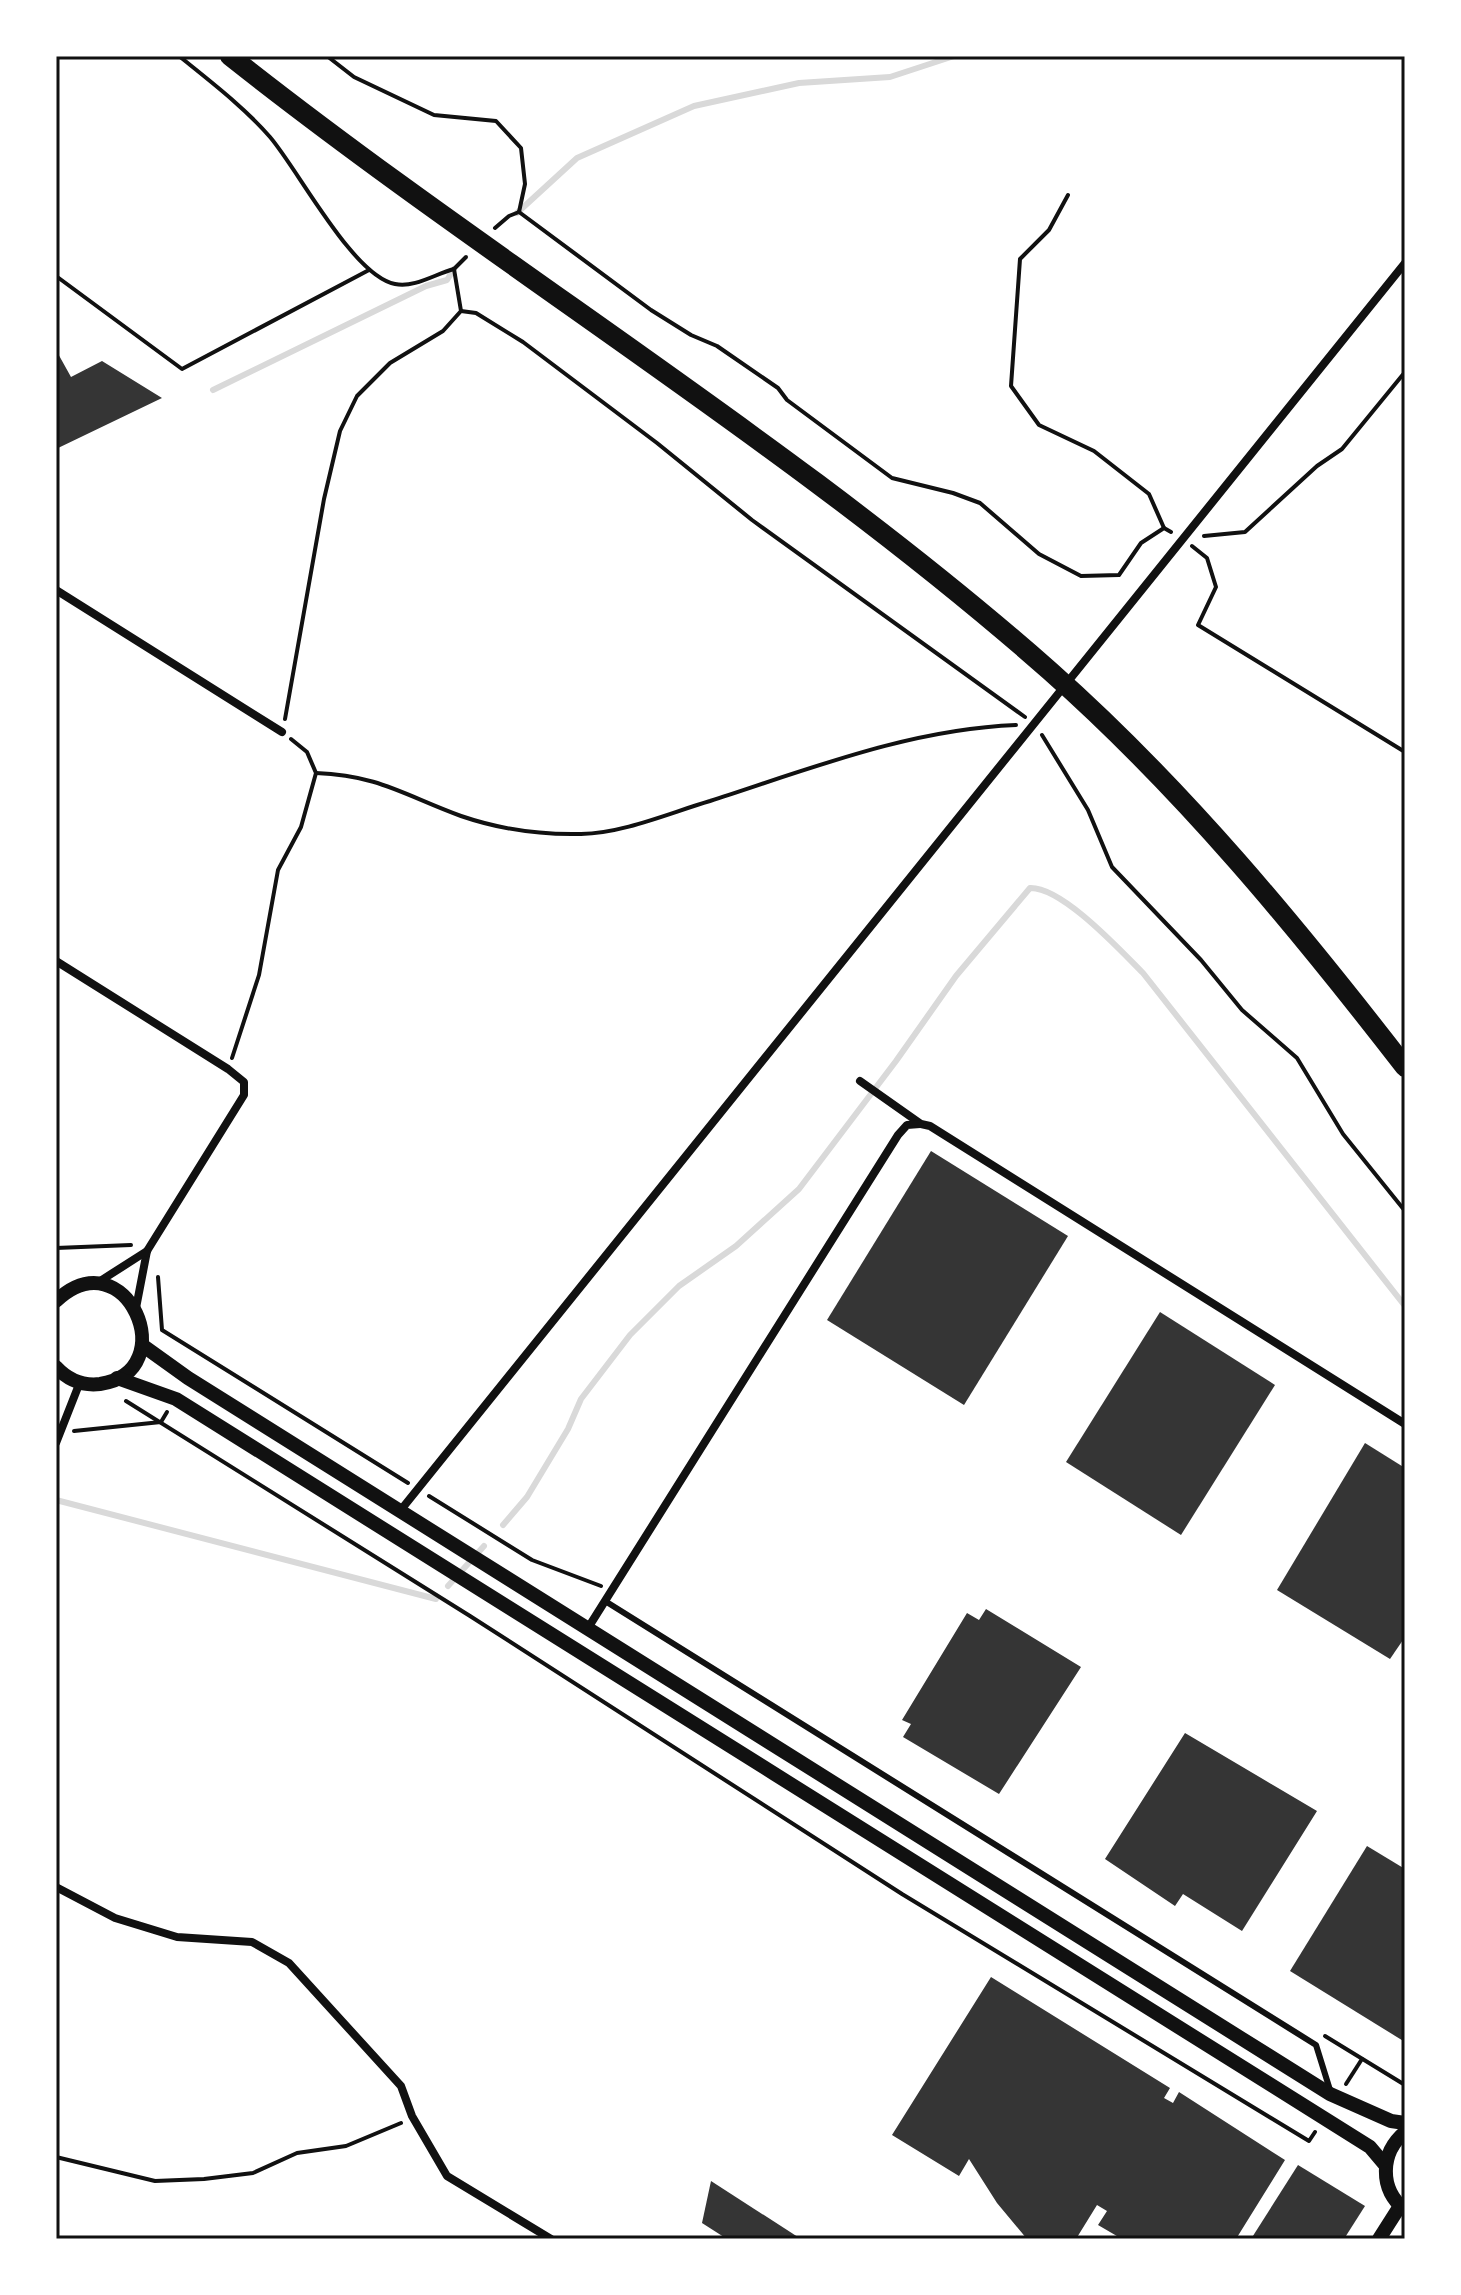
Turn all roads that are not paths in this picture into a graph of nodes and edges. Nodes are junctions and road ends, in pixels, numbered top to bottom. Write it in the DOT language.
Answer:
graph roads {
  1 [pos="230,56"];
  2 [pos="1405,263"];
  3 [pos="56,590"];
  4 [pos="282,732"];
  5 [pos="56,961"];
  6 [pos="1405,1067"];
  7 [pos="860,1081"];
  8 [pos="921,1124"];
  9 [pos="147,1251"];
  10 [pos="95,1284"];
  11 [pos="62,1289"];
  12 [pos="56,1301"];
  13 [pos="136,1308"];
  14 [pos="142,1345"];
  15 [pos="56,1367"];
  16 [pos="110,1381"];
  17 [pos="80,1382"];
  18 [pos="1405,1424"];
  19 [pos="57,1438"];
  20 [pos="400,1511"];
  21 [pos="605,1601"];
  22 [pos="588,1628"];
  23 [pos="56,1887"];
  24 [pos="1330,2094"];
  25 [pos="1405,2123"];
  26 [pos="1405,2132"];
  27 [pos="1386,2166"];
  28 [pos="1402,2208"];
  29 [pos="551,2239"];
  30 [pos="1379,2239"];
  1 -- 6 [label="highway"];
  2 -- 20 [label="street"];
  3 -- 4 [label="street"];
  5 -- 9 [label="street"];
  7 -- 8 [label="street"];
  8 -- 18 [label="street"];
  8 -- 21 [label="street"];
  9 -- 10 [label="street"];
  9 -- 13 [label="street"];
  10 -- 11 [label="street"];
  10 -- 13 [label="street"];
  11 -- 12 [label="street"];
  13 -- 14 [label="street"];
  14 -- 16 [label="street"];
  14 -- 20 [label="street"];
  15 -- 17 [label="street"];
  16 -- 17 [label="street"];
  16 -- 27 [label="street"];
  17 -- 19 [label="street"];
  20 -- 22 [label="street"];
  21 -- 22 [label="street"];
  21 -- 24 [label="lane"];
  22 -- 24 [label="street"];
  23 -- 29 [label="street"];
  24 -- 25 [label="street"];
  26 -- 27 [label="street"];
  27 -- 28 [label="street"];
  28 -- 30 [label="street"];
}
